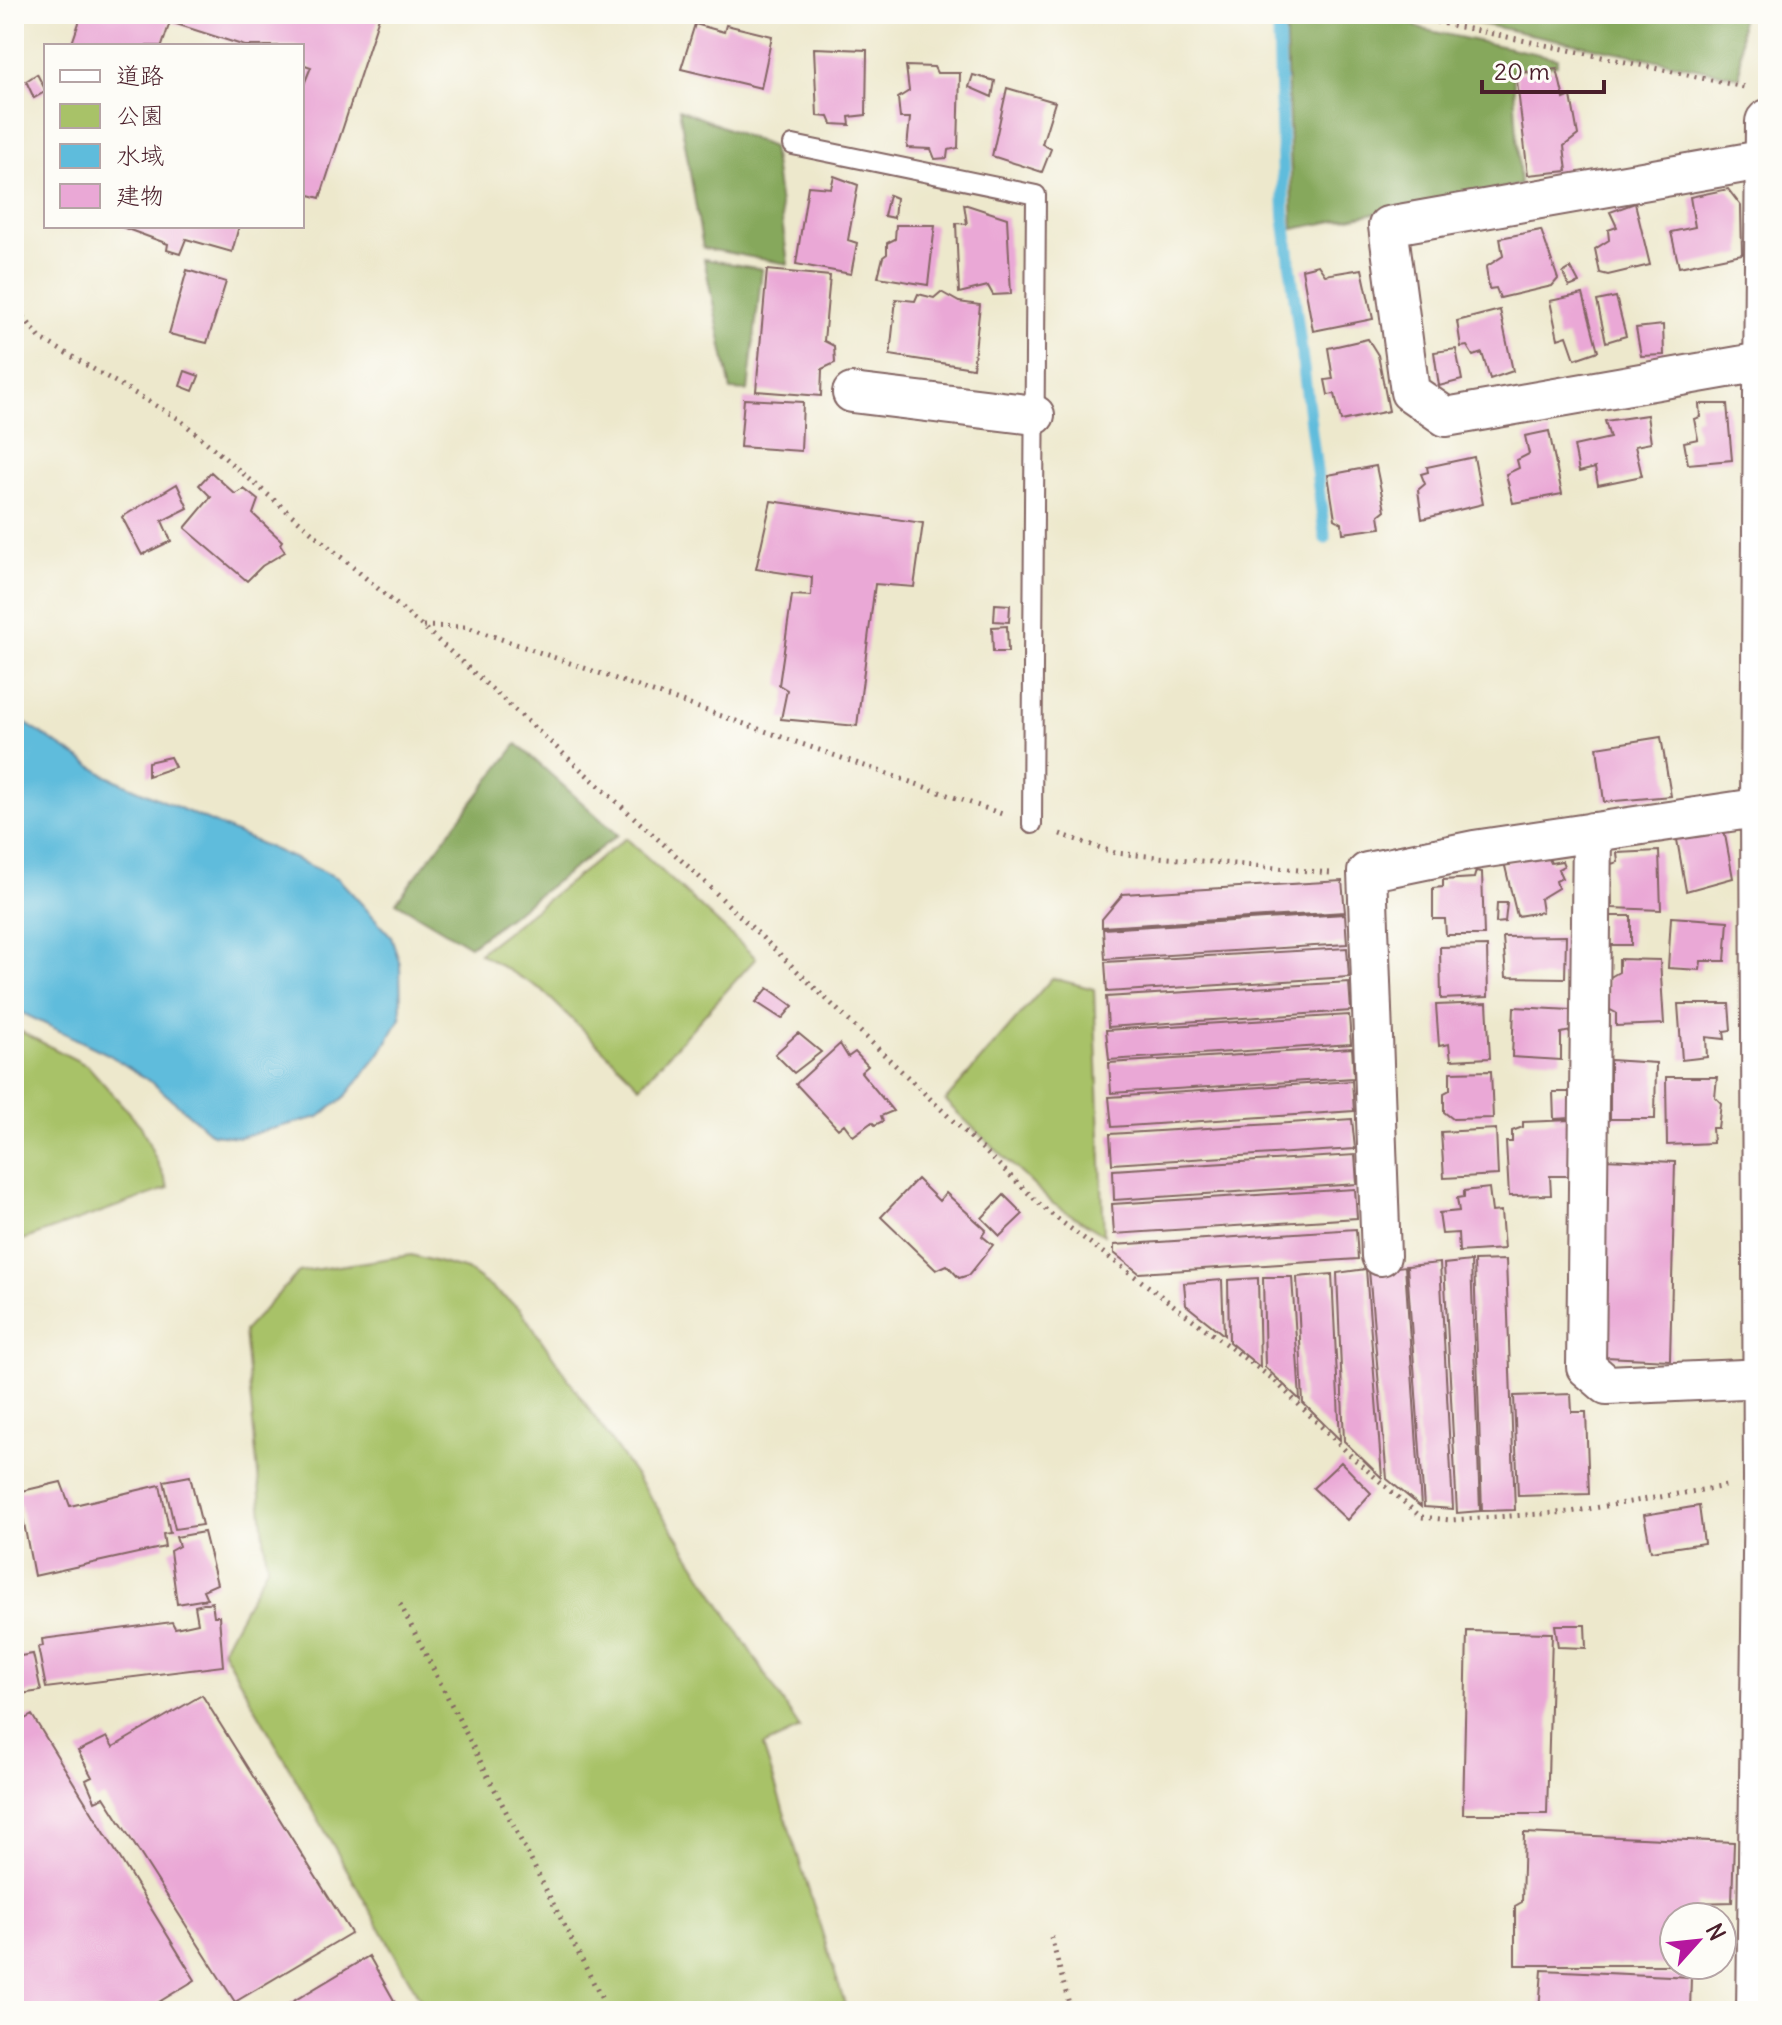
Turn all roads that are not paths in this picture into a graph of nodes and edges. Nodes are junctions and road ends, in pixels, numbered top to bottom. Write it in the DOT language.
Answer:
graph roads {
  1 [pos="1760,105"];
  2 [pos="793,145"];
  3 [pos="1768,159"];
  4 [pos="1767,361"];
  5 [pos="852,393"];
  6 [pos="1035,415"];
  7 [pos="1763,807"];
  8 [pos="1032,824"];
  9 [pos="1592,832"];
  10 [pos="1381,1256"];
  11 [pos="1766,1378"];
  12 [pos="1766,1479"];
  13 [pos="1759,2011"];
  1 -- 3 [label="main road"];
  2 -- 6 [label="lane"];
  3 -- 4 [label="main road"];
  3 -- 4 [label="street"];
  4 -- 7 [label="main road"];
  5 -- 6 [label="street"];
  6 -- 8 [label="lane"];
  7 -- 9 [label="street"];
  7 -- 11 [label="main road"];
  9 -- 10 [label="street"];
  9 -- 11 [label="street"];
  11 -- 12 [label="main road"];
  12 -- 13 [label="main road"];
}
